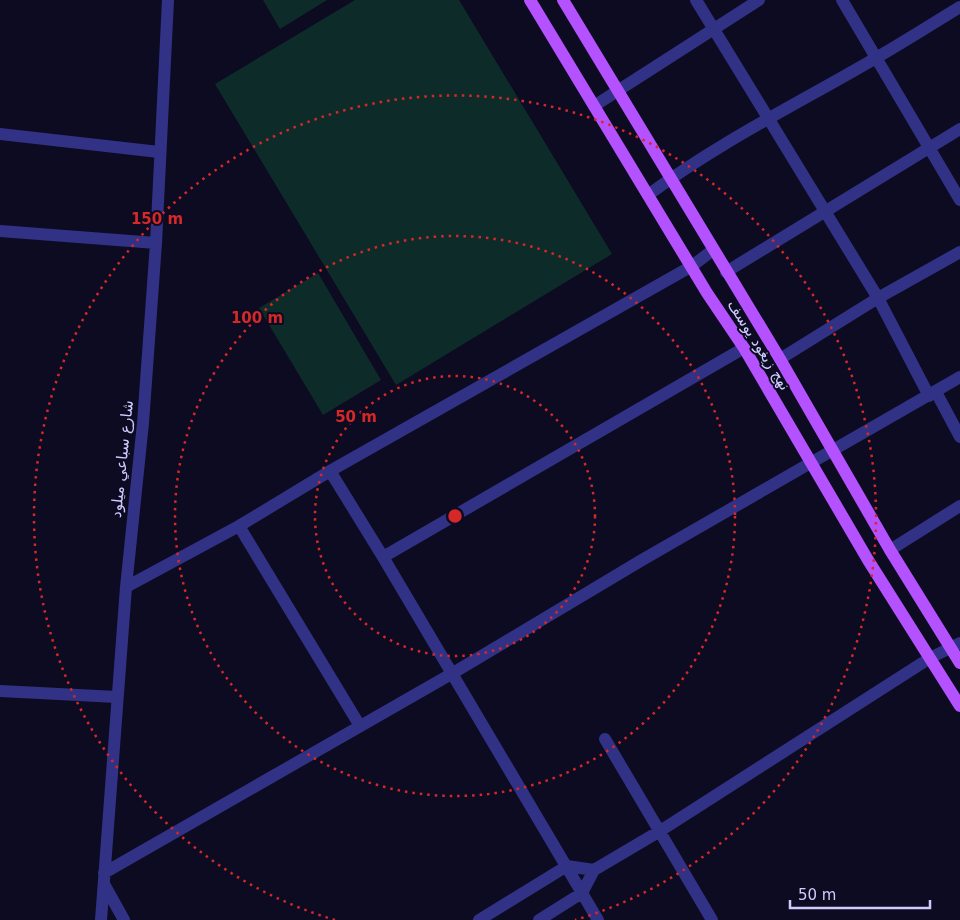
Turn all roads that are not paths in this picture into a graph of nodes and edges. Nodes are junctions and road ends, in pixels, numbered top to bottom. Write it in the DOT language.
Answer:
graph roads {
  1 [pos="168,0"];
  2 [pos="530,0"];
  3 [pos="563,0"];
  4 [pos="696,0"];
  5 [pos="759,0"];
  6 [pos="842,0"];
  7 [pos="960,7"];
  8 [pos="714,28"];
  9 [pos="877,58"];
  10 [pos="618,90"];
  11 [pos="594,106"];
  12 [pos="770,118"];
  13 [pos="960,129"];
  14 [pos="0,134"];
  15 [pos="928,146"];
  16 [pos="159,152"];
  17 [pos="670,178"];
  18 [pos="648,195"];
  19 [pos="960,200"];
  20 [pos="824,213"];
  21 [pos="0,231"];
  22 [pos="156,243"];
  23 [pos="713,250"];
  24 [pos="960,252"];
  25 [pos="692,266"];
  26 [pos="726,272"];
  27 [pos="878,298"];
  28 [pos="744,348"];
  29 [pos="780,359"];
  30 [pos="960,377"];
  31 [pos="933,394"];
  32 [pos="960,437"];
  33 [pos="833,452"];
  34 [pos="812,462"];
  35 [pos="330,471"];
  36 [pos="960,506"];
  37 [pos="239,526"];
  38 [pos="890,550"];
  39 [pos="384,557"];
  40 [pos="126,588"];
  41 [pos="956,646"];
  42 [pos="930,658"];
  43 [pos="960,662"];
  44 [pos="453,674"];
  45 [pos="0,691"];
  46 [pos="117,697"];
  47 [pos="960,706"];
  48 [pos="360,726"];
  49 [pos="605,739"];
  50 [pos="660,831"];
  51 [pos="567,866"];
  52 [pos="594,870"];
  53 [pos="104,879"];
  54 [pos="582,893"];
  55 [pos="101,920"];
  56 [pos="124,920"];
  57 [pos="479,920"];
  58 [pos="539,920"];
  59 [pos="598,920"];
  60 [pos="712,920"];
  1 -- 16 [label="street, شارع سباعي ميلود"];
  2 -- 11 [label="main road, نهج زيغود يوسف"];
  3 -- 10 [label="main road, نهج زيغود يوسف"];
  4 -- 8 [label="street"];
  5 -- 8 [label="street"];
  6 -- 9 [label="street"];
  7 -- 9 [label="street"];
  8 -- 10 [label="street"];
  8 -- 12 [label="street"];
  9 -- 12 [label="street"];
  9 -- 15 [label="street"];
  10 -- 11 [label="street"];
  10 -- 17 [label="main road, نهج زيغود يوسف"];
  11 -- 18 [label="main road, نهج زيغود يوسف"];
  12 -- 17 [label="street"];
  12 -- 20 [label="street"];
  13 -- 15 [label="street"];
  14 -- 16 [label="street"];
  15 -- 19 [label="street"];
  15 -- 20 [label="street"];
  16 -- 22 [label="street, شارع سباعي ميلود"];
  17 -- 18 [label="street"];
  17 -- 23 [label="main road, نهج زيغود يوسف"];
  18 -- 25 [label="main road, نهج زيغود يوسف"];
  20 -- 26 [label="street"];
  20 -- 27 [label="street"];
  21 -- 22 [label="street"];
  22 -- 40 [label="street, شارع سباعي ميلود"];
  23 -- 25 [label="street"];
  23 -- 26 [label="main road, نهج زيغود يوسف"];
  24 -- 27 [label="street"];
  25 -- 28 [label="main road, نهج زيغود يوسف"];
  25 -- 35 [label="street"];
  26 -- 29 [label="main road, نهج زيغود يوسف"];
  27 -- 29 [label="street"];
  27 -- 31 [label="street"];
  28 -- 34 [label="main road, نهج زيغود يوسف"];
  28 -- 39 [label="street"];
  29 -- 33 [label="main road, نهج زيغود يوسف"];
  30 -- 31 [label="street"];
  31 -- 32 [label="street"];
  31 -- 33 [label="street"];
  33 -- 34 [label="street"];
  33 -- 38 [label="main road, نهج زيغود يوسف"];
  34 -- 42 [label="main road, نهج زيغود يوسف"];
  34 -- 44 [label="street"];
  35 -- 37 [label="street"];
  35 -- 39 [label="street"];
  36 -- 38 [label="street"];
  37 -- 40 [label="street"];
  37 -- 48 [label="street"];
  38 -- 41 [label="main road, نهج زيغود يوسف"];
  39 -- 44 [label="street"];
  40 -- 46 [label="street, شارع سباعي ميلود"];
  41 -- 42 [label="street"];
  41 -- 43 [label="main road, نهج زيغود يوسف"];
  42 -- 47 [label="main road, نهج زيغود يوسف"];
  42 -- 50 [label="street"];
  44 -- 48 [label="street"];
  44 -- 51 [label="street"];
  45 -- 46 [label="street"];
  46 -- 53 [label="street, شارع سباعي ميلود"];
  48 -- 53 [label="street"];
  49 -- 50 [label="street"];
  50 -- 52 [label="street"];
  50 -- 60 [label="street"];
  51 -- 52 [label="street"];
  51 -- 54 [label="street"];
  51 -- 57 [label="street"];
  52 -- 54 [label="street"];
  53 -- 55 [label="street, شارع سباعي ميلود"];
  53 -- 56 [label="street"];
  54 -- 58 [label="street"];
  54 -- 59 [label="street"];
}
